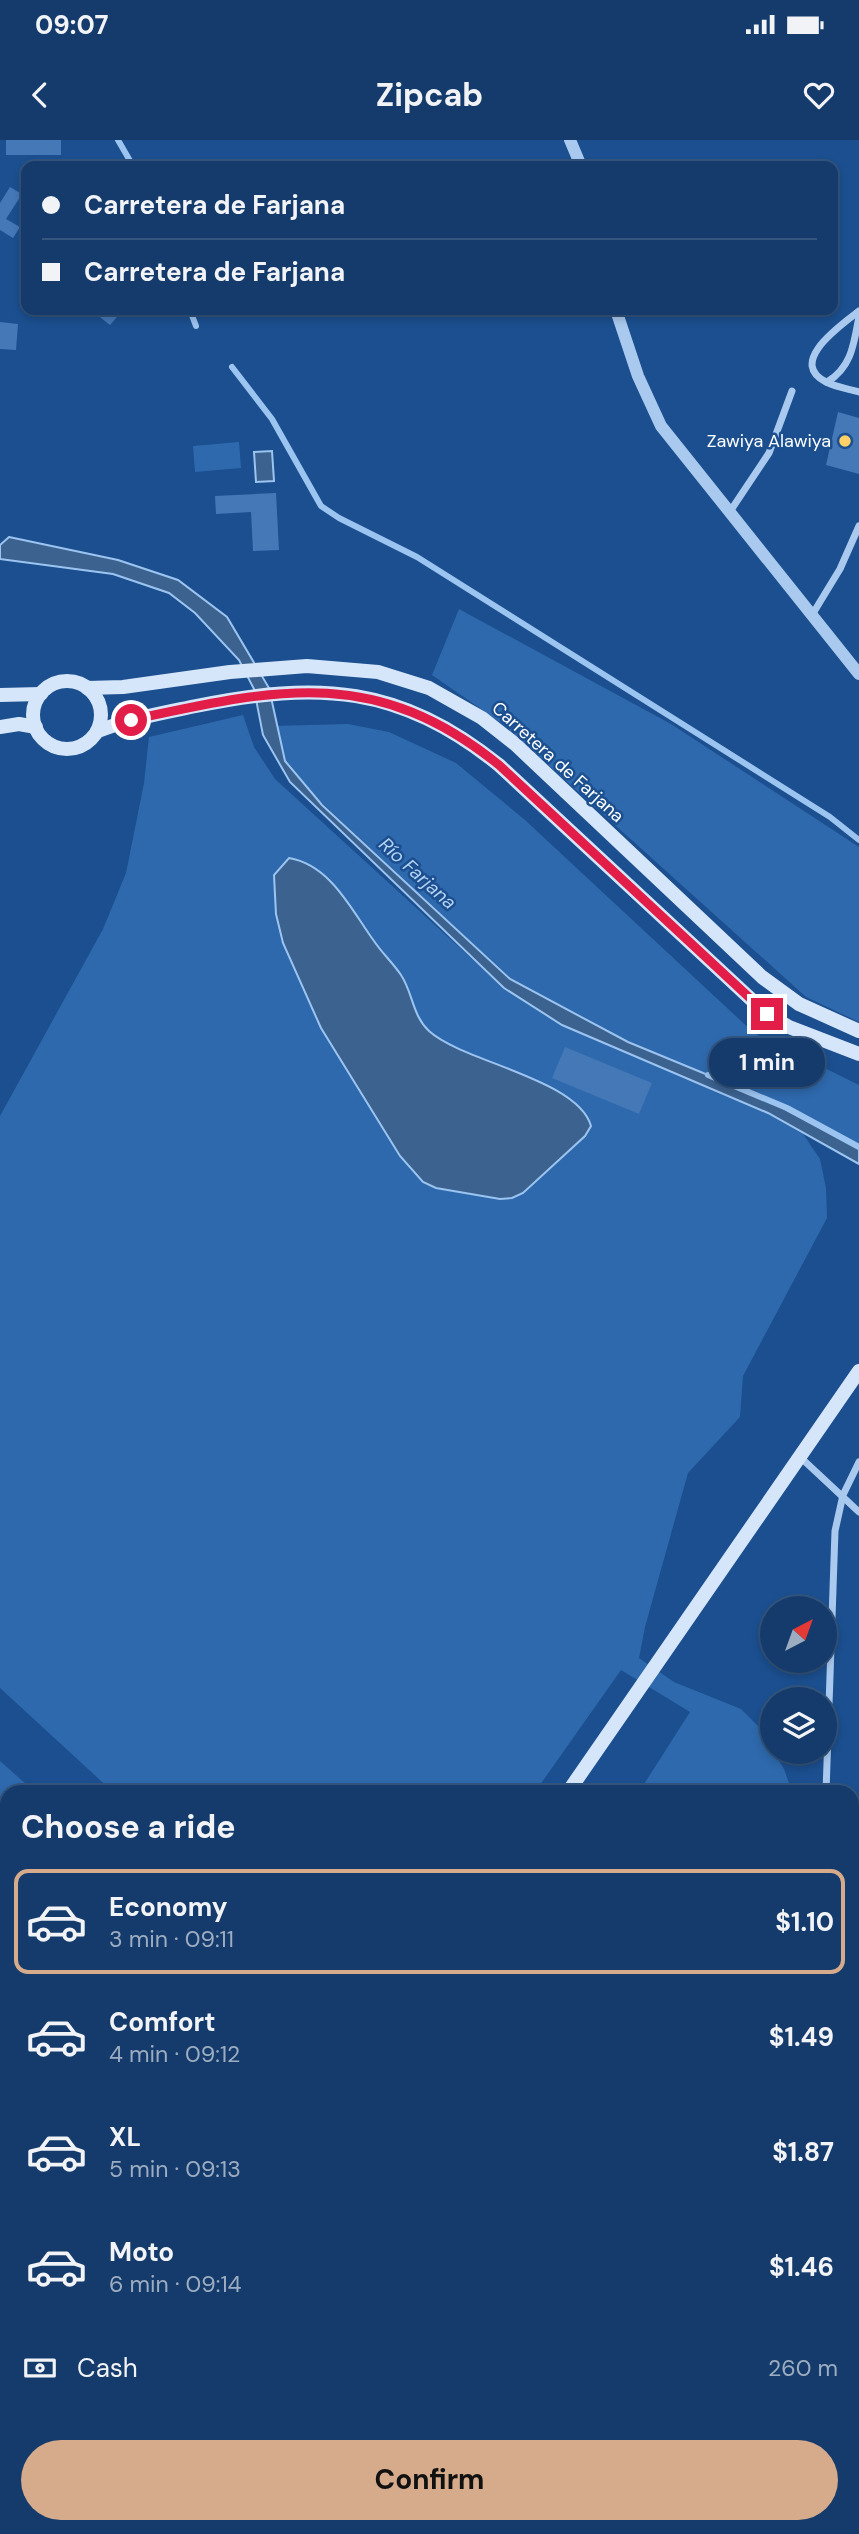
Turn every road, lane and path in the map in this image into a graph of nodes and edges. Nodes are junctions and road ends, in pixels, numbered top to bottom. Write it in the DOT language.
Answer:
graph roads {
  1 [pos="570,140"];
  2 [pos="579,161"];
  3 [pos="859,311"];
  4 [pos="618,315"];
  5 [pos="859,316"];
  6 [pos="827,383"];
  7 [pos="792,391"];
  8 [pos="859,392"];
  9 [pos="729,514"];
  10 [pos="859,526"];
  11 [pos="812,615"];
  12 [pos="859,674"];
  13 [pos="87,688"];
  14 [pos="41,694"];
  15 [pos="0,695"];
  16 [pos="0,727"];
  17 [pos="36,727"];
  18 [pos="97,731"];
  19 [pos="859,1031"];
  20 [pos="859,1054"];
  21 [pos="859,1371"];
  22 [pos="799,1456"];
  23 [pos="859,1462"];
  24 [pos="842,1495"];
  25 [pos="859,1512"];
  26 [pos="573,1785"];
  27 [pos="826,1785"];
  1 -- 2 [label="street"];
  3 -- 6 [label="street"];
  4 -- 9 [label="street"];
  5 -- 6 [label="street"];
  6 -- 8 [label="street"];
  7 -- 9 [label="street"];
  9 -- 11 [label="street"];
  10 -- 11 [label="street"];
  11 -- 12 [label="street"];
  13 -- 14 [label="main road, Carretera de Farjana"];
  13 -- 18 [label="main road"];
  13 -- 19 [label="main road, Carretera de Farjana"];
  14 -- 15 [label="main road, Carretera de Farjana"];
  14 -- 17 [label="main road"];
  16 -- 17 [label="main road"];
  17 -- 18 [label="main road"];
  18 -- 20 [label="main road"];
  21 -- 22 [label="main road"];
  22 -- 24 [label="street"];
  22 -- 26 [label="main road"];
  23 -- 24 [label="street"];
  24 -- 25 [label="street"];
  24 -- 27 [label="street"];
}
